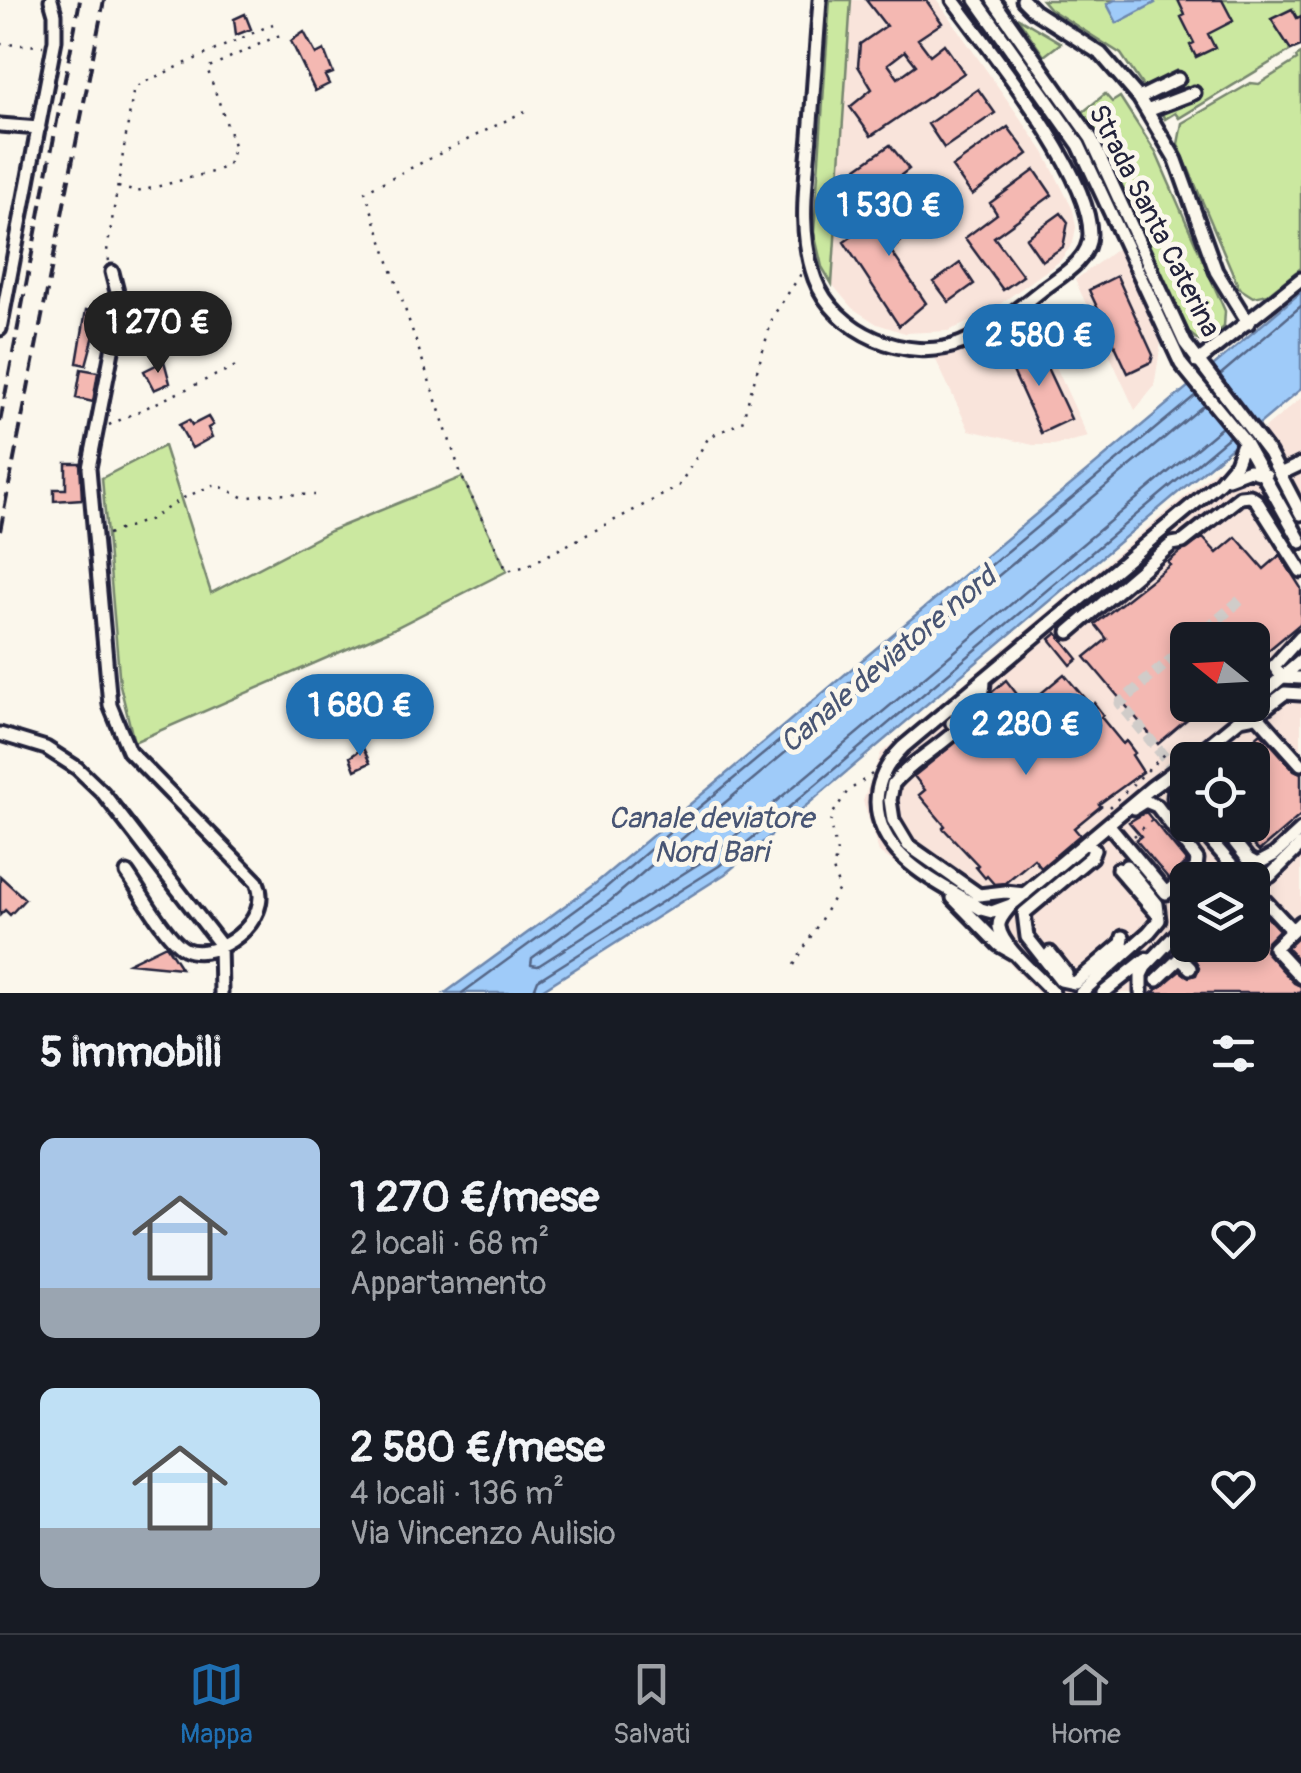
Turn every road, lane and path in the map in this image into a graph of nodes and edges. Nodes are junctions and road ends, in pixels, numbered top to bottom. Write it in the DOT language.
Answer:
graph roads {
  1 [pos="52,0"];
  2 [pos="820,0"];
  3 [pos="953,0"];
  4 [pos="976,0"];
  5 [pos="994,0"];
  6 [pos="1023,0"];
  7 [pos="273,24"];
  8 [pos="282,34"];
  9 [pos="0,44"];
  10 [pos="54,46"];
  11 [pos="1178,79"];
  12 [pos="1194,93"];
  13 [pos="1139,98"];
  14 [pos="525,111"];
  15 [pos="1147,111"];
  16 [pos="0,125"];
  17 [pos="39,128"];
  18 [pos="117,186"];
  19 [pos="810,260"];
  20 [pos="112,272"];
  21 [pos="1301,279"];
  22 [pos="1248,323"];
  23 [pos="0,329"];
  24 [pos="238,365"];
  25 [pos="1200,366"];
  26 [pos="98,430"];
  27 [pos="1249,437"];
  28 [pos="1301,464"];
  29 [pos="1280,474"];
  30 [pos="1266,476"];
  31 [pos="1220,482"];
  32 [pos="315,495"];
  33 [pos="1301,514"];
  34 [pos="1158,532"];
  35 [pos="97,538"];
  36 [pos="1301,542"];
  37 [pos="1175,548"];
  38 [pos="1301,572"];
  39 [pos="1069,632"];
  40 [pos="1301,636"];
  41 [pos="1301,661"];
  42 [pos="1282,677"];
  43 [pos="1301,678"];
  44 [pos="984,679"];
  45 [pos="1270,690"];
  46 [pos="970,691"];
  47 [pos="1301,694"];
  48 [pos="1270,700"];
  49 [pos="1236,722"];
  50 [pos="1265,722"];
  51 [pos="2,734"];
  52 [pos="938,736"];
  53 [pos="1211,742"];
  54 [pos="1166,753"];
  55 [pos="1301,764"];
  56 [pos="883,774"];
  57 [pos="1170,774"];
  58 [pos="1151,788"];
  59 [pos="1170,796"];
  60 [pos="1123,812"];
  61 [pos="1156,818"];
  62 [pos="1105,820"];
  63 [pos="1301,830"];
  64 [pos="1134,836"];
  65 [pos="1088,842"];
  66 [pos="1212,842"];
  67 [pos="1234,842"];
  68 [pos="1297,849"];
  69 [pos="1248,859"];
  70 [pos="1229,862"];
  71 [pos="1247,862"];
  72 [pos="1093,865"];
  73 [pos="1122,868"];
  74 [pos="127,873"];
  75 [pos="1270,876"];
  76 [pos="948,890"];
  77 [pos="1025,894"];
  78 [pos="1270,903"];
  79 [pos="1011,906"];
  80 [pos="1025,924"];
  81 [pos="1297,926"];
  82 [pos="1123,937"];
  83 [pos="1170,939"];
  84 [pos="220,944"];
  85 [pos="1016,954"];
  86 [pos="1153,955"];
  87 [pos="1176,962"];
  88 [pos="1184,962"];
  89 [pos="794,965"];
  90 [pos="1190,968"];
  91 [pos="1066,973"];
  92 [pos="1301,977"];
  93 [pos="1157,980"];
  94 [pos="220,993"];
  95 [pos="1053,993"];
  96 [pos="1082,993"];
  97 [pos="1102,993"];
  98 [pos="1141,993"];
  1 -- 10 [label="street"];
  2 -- 19 [label="street"];
  3 -- 19 [label="street"];
  4 -- 27 [label="street, Strada Santa Caterina"];
  5 -- 25 [label="street, Strada Santa Caterina"];
  6 -- 13 [label="street, Strada Santa Caterina"];
  7 -- 18 [label="path"];
  8 -- 18 [label="path"];
  9 -- 10 [label="path"];
  10 -- 17 [label="street"];
  11 -- 13 [label="street"];
  12 -- 15 [label="street"];
  13 -- 15 [label="street, Strada Santa Caterina"];
  14 -- 19 [label="path"];
  15 -- 22 [label="street, Strada Santa Caterina"];
  16 -- 17 [label="street"];
  17 -- 23 [label="street"];
  18 -- 20 [label="path"];
  20 -- 26 [label="street"];
  21 -- 22 [label="street"];
  22 -- 25 [label="street"];
  24 -- 26 [label="path"];
  25 -- 27 [label="street, Strada Santa Caterina"];
  26 -- 35 [label="street"];
  27 -- 29 [label="street, Strada Santa Caterina"];
  27 -- 30 [label="street, Strada Santa Caterina"];
  27 -- 31 [label="street"];
  28 -- 29 [label="street"];
  29 -- 33 [label="street, Strada Santa Caterina"];
  30 -- 31 [label="street"];
  30 -- 36 [label="street, Strada Santa Caterina"];
  31 -- 34 [label="street"];
  32 -- 35 [label="path"];
  34 -- 37 [label="street"];
  34 -- 44 [label="street"];
  35 -- 84 [label="street"];
  37 -- 38 [label="street"];
  37 -- 39 [label="street"];
  40 -- 42 [label="street"];
  41 -- 42 [label="street"];
  42 -- 43 [label="street"];
  42 -- 45 [label="street"];
  44 -- 46 [label="street"];
  44 -- 77 [label="street"];
  46 -- 52 [label="street"];
  46 -- 56 [label="street"];
  47 -- 48 [label="street"];
  49 -- 53 [label="street"];
  50 -- 55 [label="street"];
  51 -- 84 [label="street"];
  54 -- 62 [label="path"];
  56 -- 76 [label="street"];
  56 -- 89 [label="path"];
  57 -- 58 [label="street"];
  58 -- 59 [label="street"];
  58 -- 60 [label="street"];
  60 -- 62 [label="street"];
  60 -- 62 [label="street"];
  61 -- 64 [label="path"];
  62 -- 65 [label="street"];
  63 -- 69 [label="street"];
  65 -- 77 [label="street"];
  65 -- 80 [label="street"];
  66 -- 70 [label="street"];
  67 -- 69 [label="street"];
  68 -- 75 [label="street"];
  69 -- 71 [label="street"];
  72 -- 80 [label="street"];
  73 -- 96 [label="street"];
  74 -- 84 [label="street"];
  76 -- 79 [label="street"];
  76 -- 85 [label="street"];
  77 -- 79 [label="street"];
  78 -- 81 [label="street"];
  79 -- 85 [label="street"];
  80 -- 82 [label="street"];
  80 -- 91 [label="street"];
  81 -- 92 [label="street"];
  83 -- 86 [label="street"];
  84 -- 94 [label="street"];
  85 -- 95 [label="street"];
  86 -- 97 [label="street"];
  86 -- 98 [label="street"];
  87 -- 93 [label="street"];
  88 -- 90 [label="street"];
}
